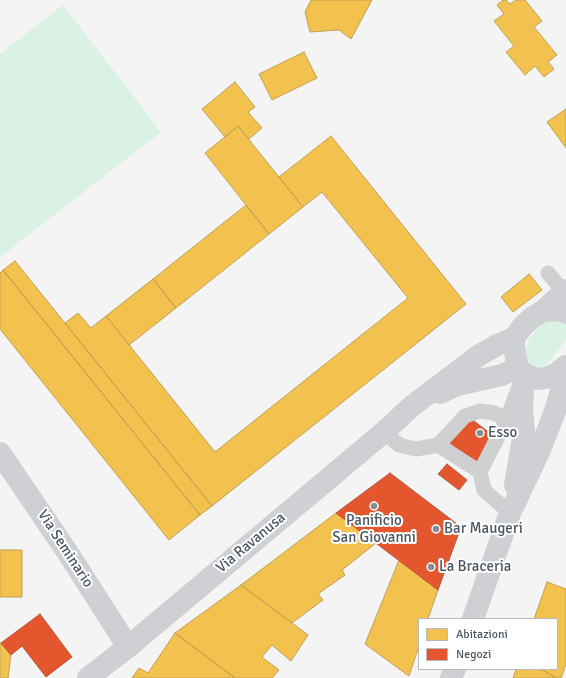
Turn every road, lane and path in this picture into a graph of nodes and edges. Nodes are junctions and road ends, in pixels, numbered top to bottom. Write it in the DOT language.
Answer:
graph roads {
  1 [pos="548,273"];
  2 [pos="565,291"];
  3 [pos="543,311"];
  4 [pos="566,313"];
  5 [pos="514,338"];
  6 [pos="566,366"];
  7 [pos="521,370"];
  8 [pos="566,374"];
  9 [pos="412,406"];
  10 [pos="507,419"];
  11 [pos="384,432"];
  12 [pos="524,433"];
  13 [pos="438,444"];
  14 [pos="0,453"];
  15 [pos="480,472"];
  16 [pos="510,513"];
  17 [pos="473,618"];
  18 [pos="128,647"];
  19 [pos="88,678"];
  1 -- 2 [label="lane"];
  2 -- 3 [label="street"];
  3 -- 4 [label="street"];
  3 -- 5 [label="street"];
  5 -- 7 [label="street"];
  5 -- 9 [label="street"];
  6 -- 7 [label="street"];
  7 -- 9 [label="street"];
  7 -- 10 [label="lane"];
  7 -- 12 [label="street"];
  8 -- 16 [label="street"];
  9 -- 11 [label="street, Via Ravanusa"];
  10 -- 12 [label="lane"];
  10 -- 13 [label="lane"];
  10 -- 15 [label="lane"];
  11 -- 13 [label="lane"];
  11 -- 18 [label="street, Via Ravanusa"];
  12 -- 16 [label="street"];
  13 -- 15 [label="lane"];
  14 -- 18 [label="street, Via Seminario"];
  15 -- 16 [label="lane"];
  16 -- 17 [label="street"];
  18 -- 19 [label="street, Via Ravanusa"];
}
